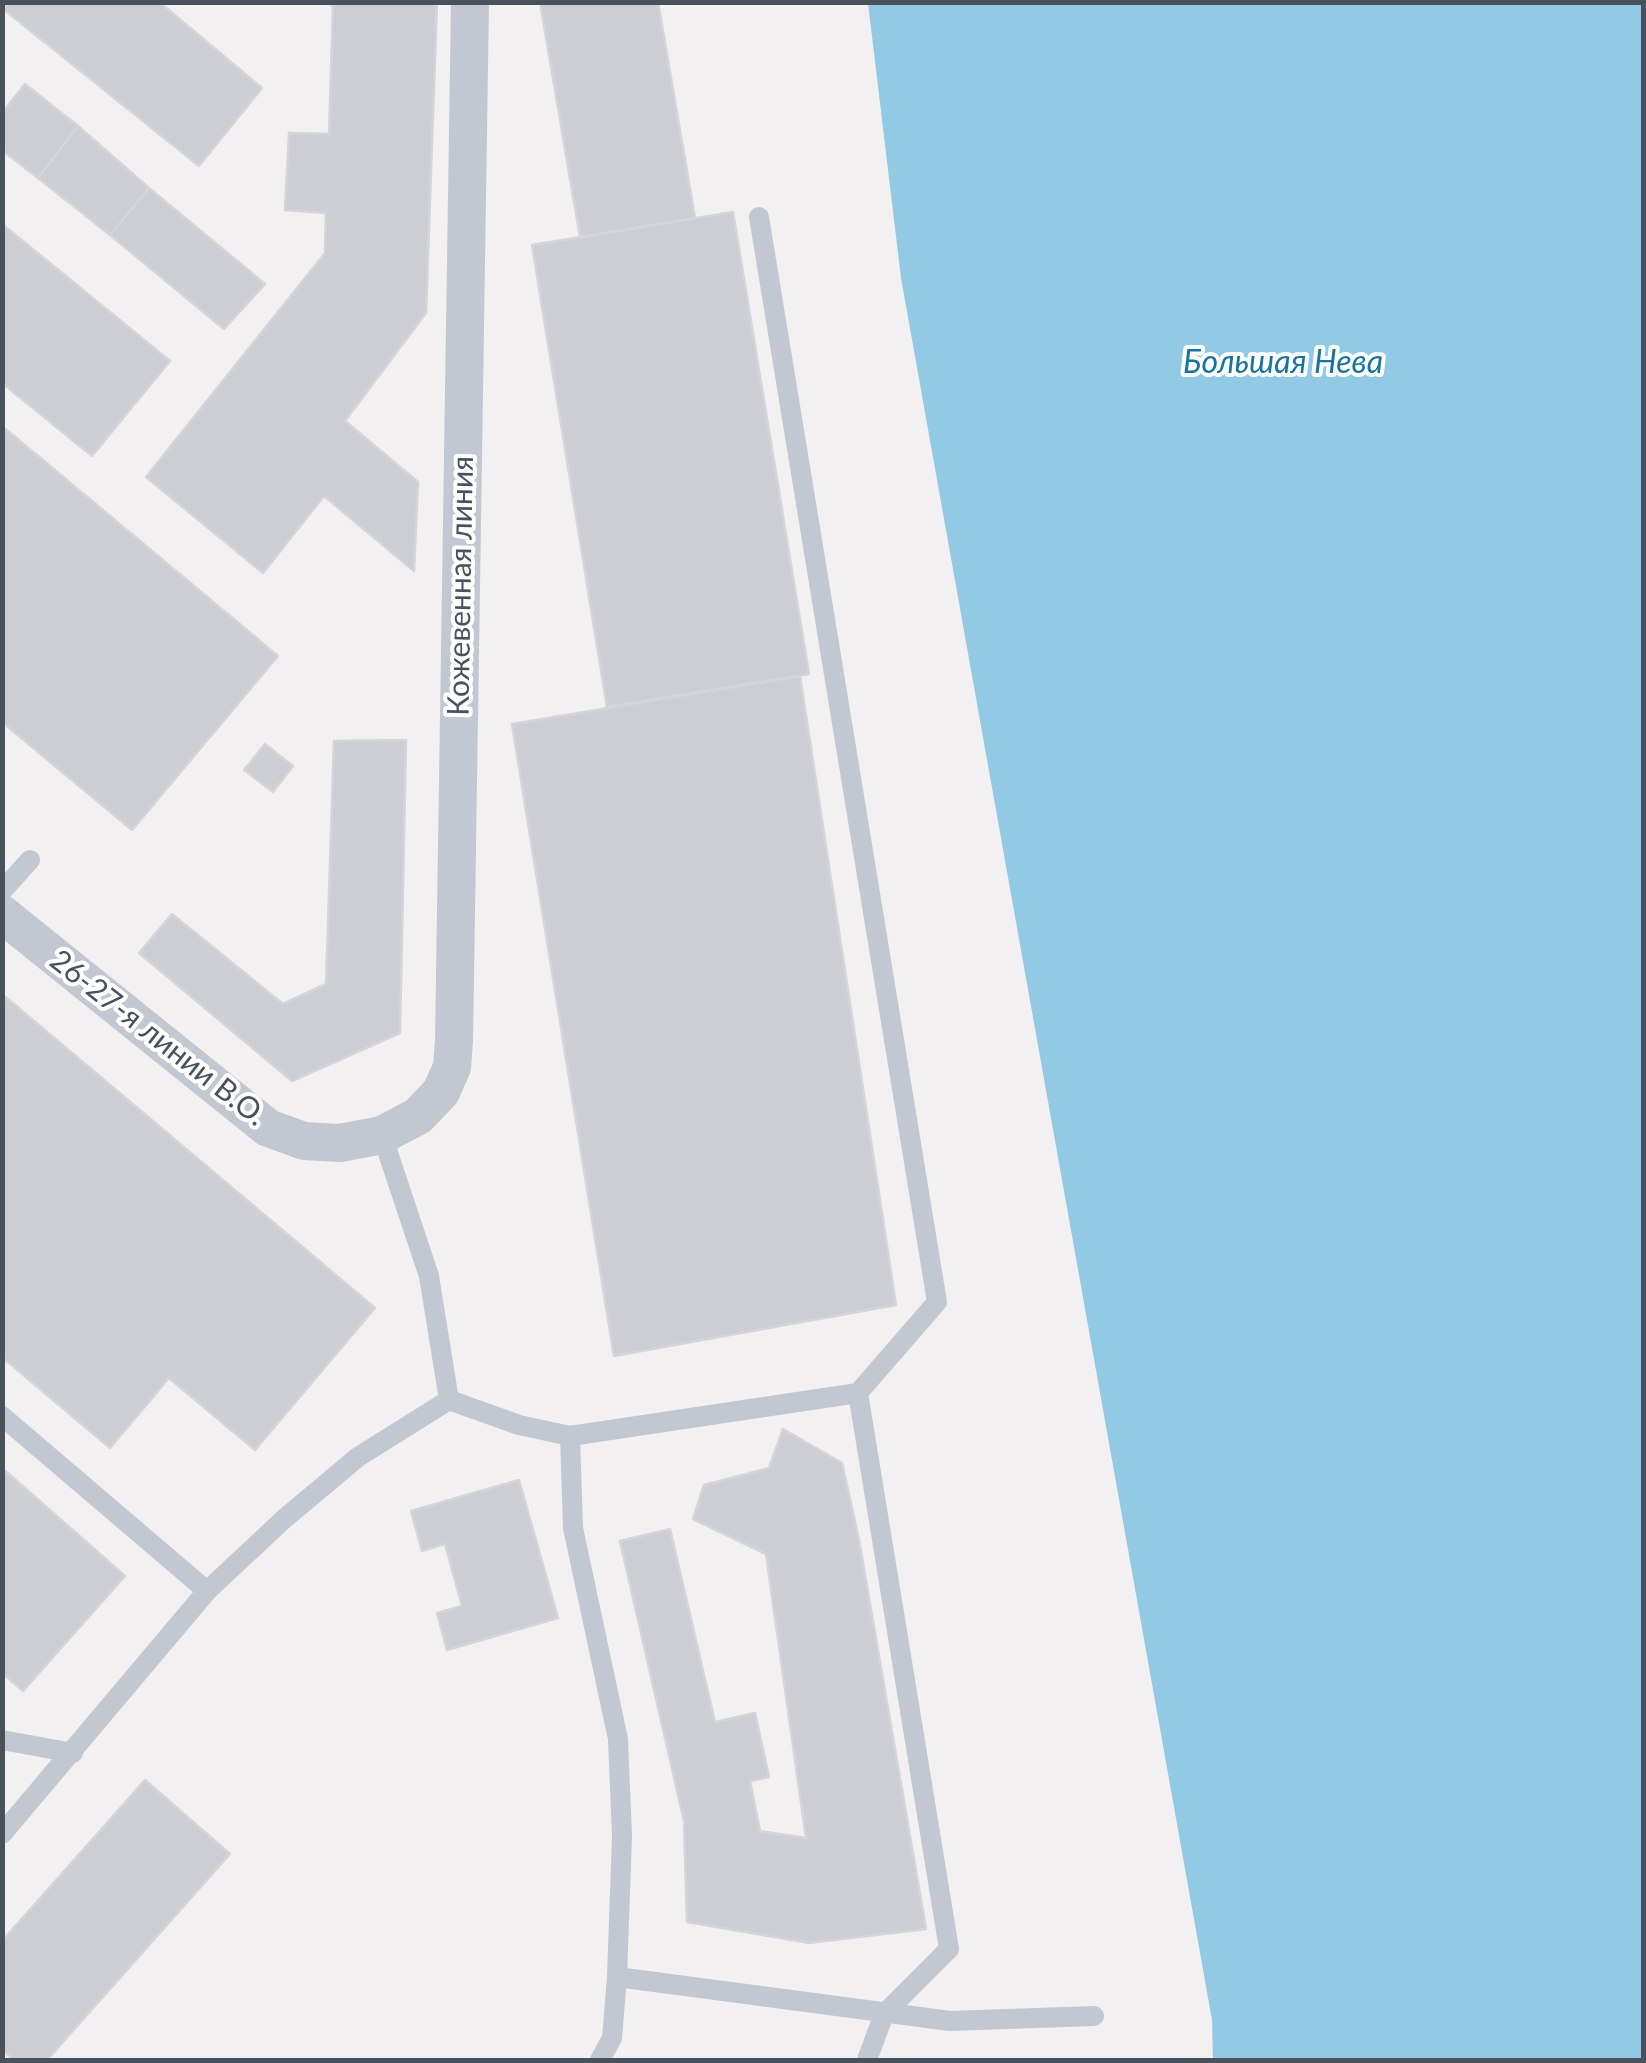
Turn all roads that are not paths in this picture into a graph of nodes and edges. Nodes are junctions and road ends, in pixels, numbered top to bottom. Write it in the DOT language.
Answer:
graph roads {
  1 [pos="470,2"];
  2 [pos="758,217"];
  3 [pos="30,860"];
  4 [pos="2,891"];
  5 [pos="2,914"];
  6 [pos="382,1135"];
  7 [pos="858,1394"];
  8 [pos="449,1400"];
  9 [pos="2,1416"];
  10 [pos="570,1436"];
  11 [pos="207,1591"];
  12 [pos="2,1740"];
  13 [pos="73,1753"];
  14 [pos="2,1834"];
  15 [pos="617,1976"];
  16 [pos="884,2014"];
  17 [pos="1094,2016"];
  18 [pos="600,2060"];
  19 [pos="867,2060"];
  1 -- 6 [label="street, Кожевенная линия"];
  2 -- 7 [label="lane"];
  3 -- 4 [label="lane"];
  5 -- 6 [label="street, 26-27-я линии В.О."];
  6 -- 8 [label="lane"];
  7 -- 10 [label="lane"];
  7 -- 16 [label="lane"];
  8 -- 10 [label="lane"];
  8 -- 11 [label="lane"];
  9 -- 11 [label="lane"];
  10 -- 15 [label="lane"];
  11 -- 13 [label="lane"];
  12 -- 13 [label="lane"];
  13 -- 14 [label="lane"];
  15 -- 16 [label="lane"];
  15 -- 18 [label="lane"];
  16 -- 17 [label="lane"];
  16 -- 19 [label="lane"];
}
